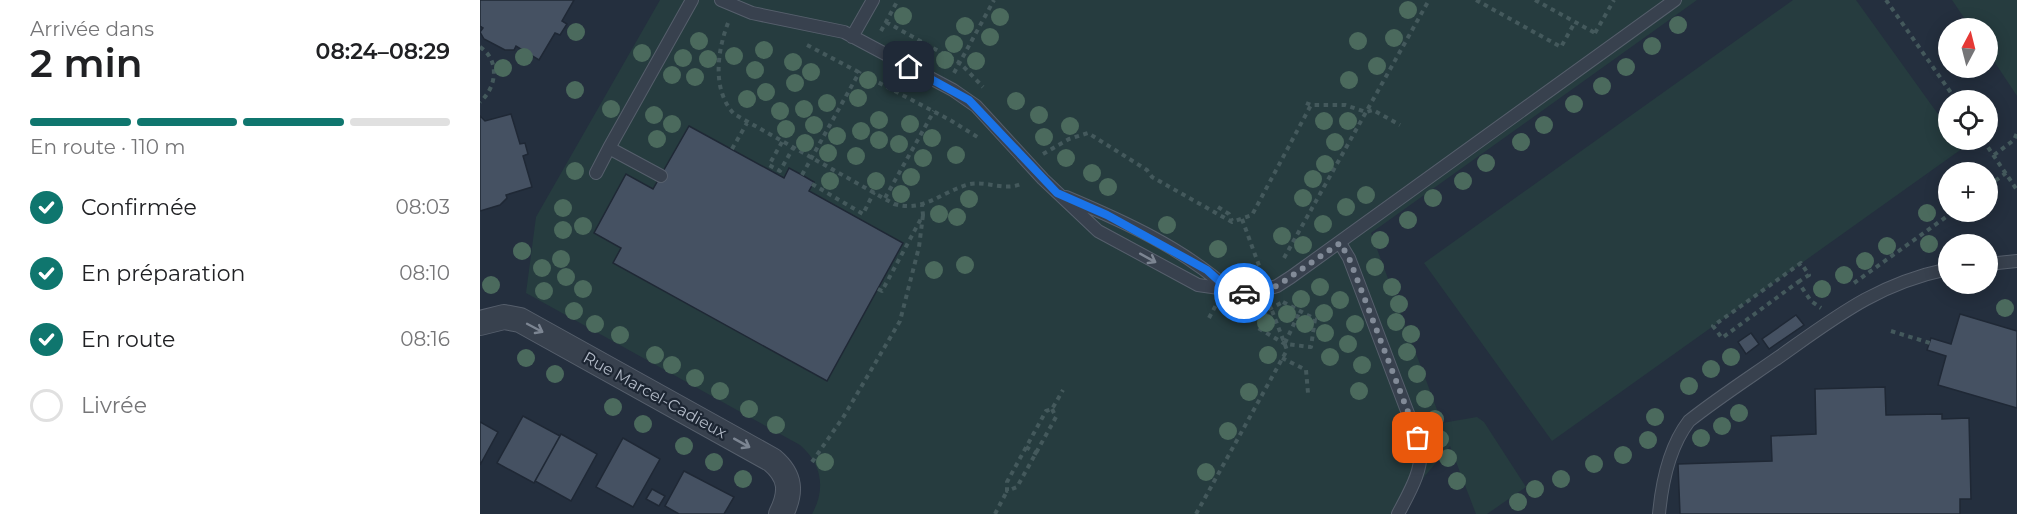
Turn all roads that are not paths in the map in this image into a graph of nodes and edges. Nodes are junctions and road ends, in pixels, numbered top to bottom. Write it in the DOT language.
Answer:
graph roads {
  1 [pos="692,0"];
  2 [pos="721,0"];
  3 [pos="873,0"];
  4 [pos="1675,0"];
  5 [pos="852,37"];
  6 [pos="609,148"];
  7 [pos="596,174"];
  8 [pos="661,176"];
  9 [pos="1057,193"];
  10 [pos="1340,243"];
  11 [pos="2017,261"];
  12 [pos="1998,263"];
  13 [pos="1938,272"];
  14 [pos="1230,291"];
  15 [pos="480,323"];
  16 [pos="781,514"];
  17 [pos="1398,514"];
  18 [pos="1659,514"];
  1 -- 6 [label="lane"];
  2 -- 5 [label="lane"];
  3 -- 5 [label="lane"];
  4 -- 10 [label="lane"];
  5 -- 9 [label="lane"];
  6 -- 7 [label="lane"];
  6 -- 8 [label="lane"];
  9 -- 14 [label="lane"];
  9 -- 14 [label="lane, one-way"];
  10 -- 14 [label="lane"];
  10 -- 17 [label="lane"];
  11 -- 12 [label="lane"];
  13 -- 18 [label="lane"];
  15 -- 16 [label="street, Rue Marcel-Cadieux, one-way"];
}
